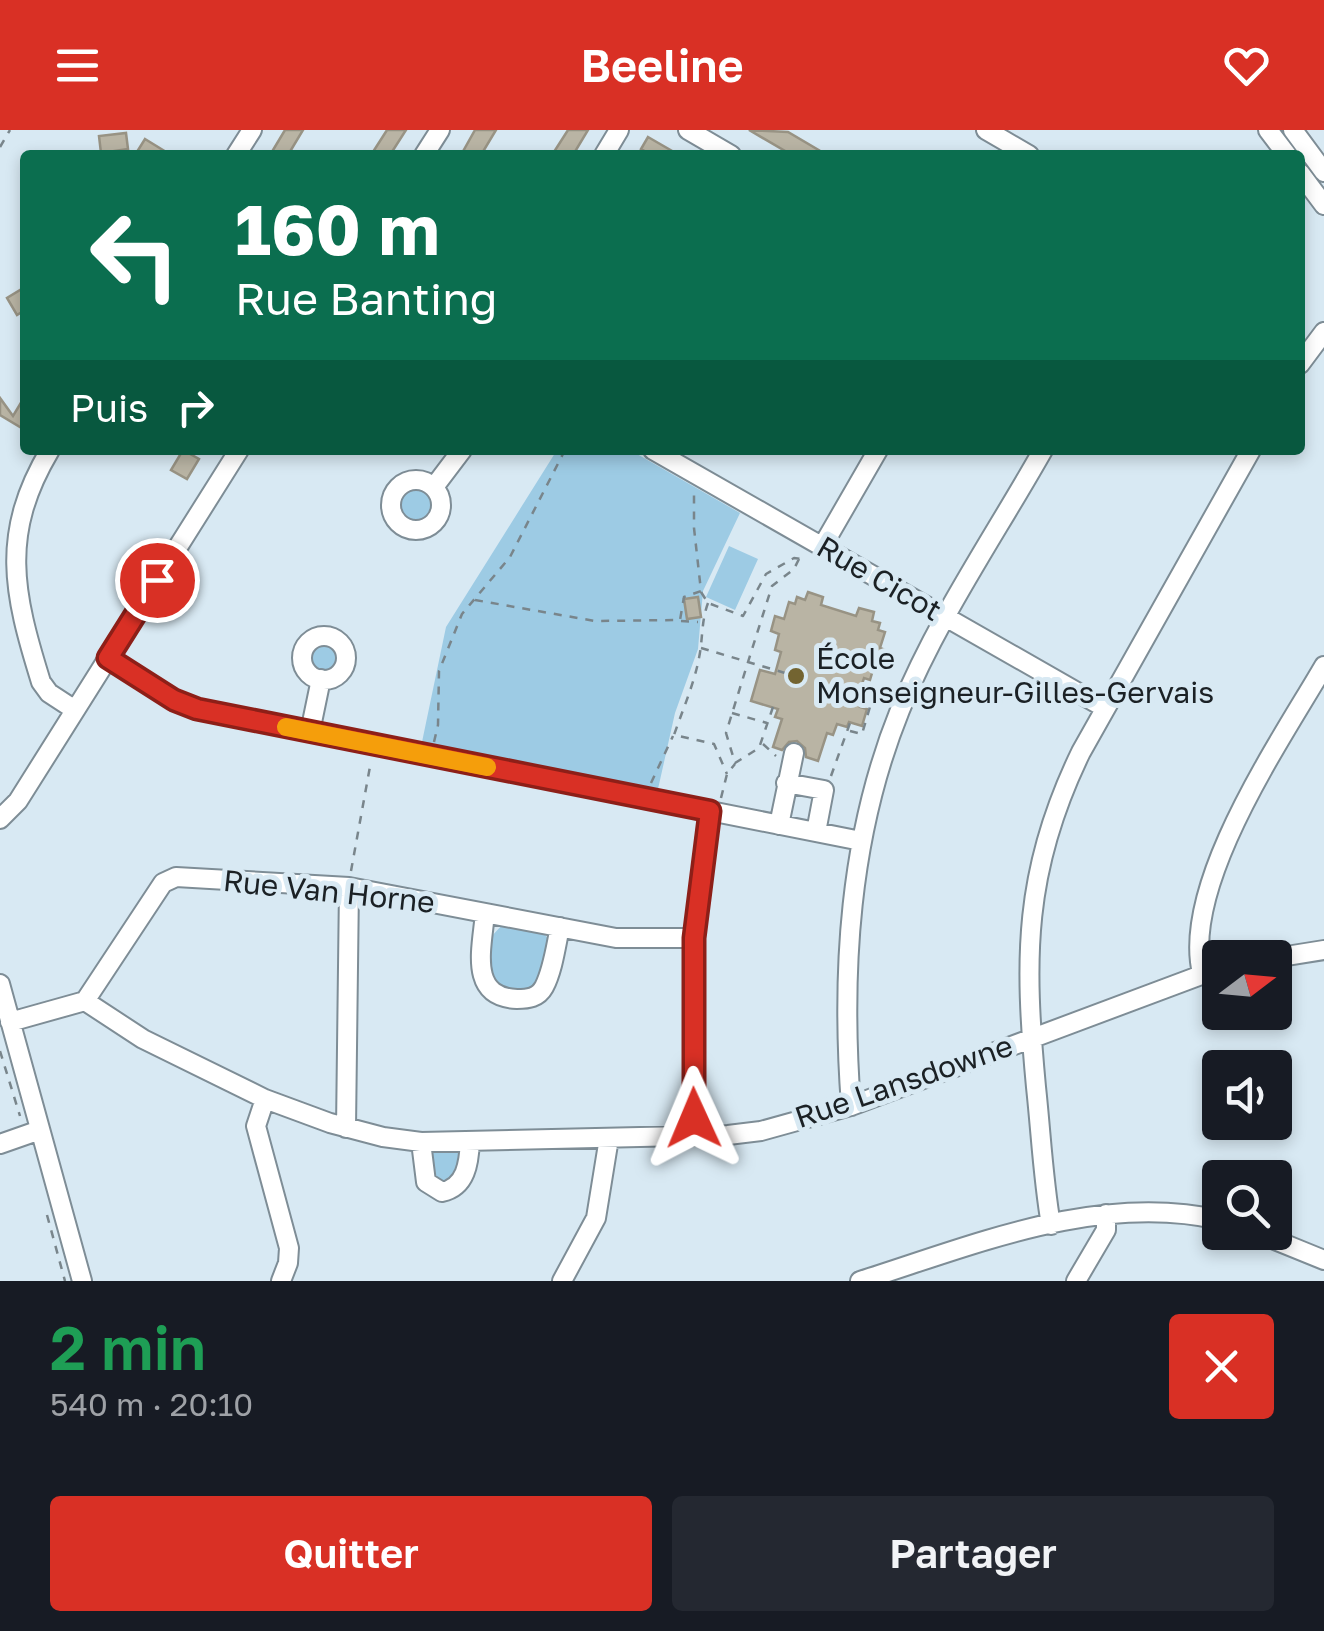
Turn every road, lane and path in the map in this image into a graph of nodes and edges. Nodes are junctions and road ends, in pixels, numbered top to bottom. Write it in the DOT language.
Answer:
graph roads {
  1 [pos="10,130"];
  2 [pos="688,130"];
  3 [pos="986,130"];
  4 [pos="1268,130"];
  5 [pos="1293,130"];
  6 [pos="0,147"];
  7 [pos="722,150"];
  8 [pos="1020,150"];
  9 [pos="1283,150"];
  10 [pos="1324,172"];
  11 [pos="1305,180"];
  12 [pos="1324,206"];
  13 [pos="1324,332"];
  14 [pos="1305,357"];
  15 [pos="47,455"];
  16 [pos="236,455"];
  17 [pos="458,455"];
  18 [pos="563,455"];
  19 [pos="661,455"];
  20 [pos="875,455"];
  21 [pos="1040,455"];
  22 [pos="1248,455"];
  23 [pos="696,486"];
  24 [pos="434,487"];
  25 [pos="814,548"];
  26 [pos="798,559"];
  27 [pos="700,591"];
  28 [pos="474,600"];
  29 [pos="708,603"];
  30 [pos="946,618"];
  31 [pos="680,620"];
  32 [pos="701,623"];
  33 [pos="702,648"];
  34 [pos="108,658"];
  35 [pos="748,662"];
  36 [pos="1324,666"];
  37 [pos="785,673"];
  38 [pos="321,679"];
  39 [pos="850,693"];
  40 [pos="872,700"];
  41 [pos="892,706"];
  42 [pos="773,708"];
  43 [pos="1105,708"];
  44 [pos="75,710"];
  45 [pos="732,713"];
  46 [pos="768,723"];
  47 [pos="850,723"];
  48 [pos="848,730"];
  49 [pos="310,732"];
  50 [pos="674,734"];
  51 [pos="762,744"];
  52 [pos="433,746"];
  53 [pos="372,754"];
  54 [pos="735,763"];
  55 [pos="790,767"];
  56 [pos="727,774"];
  57 [pos="648,788"];
  58 [pos="824,790"];
  59 [pos="715,807"];
  60 [pos="0,819"];
  61 [pos="779,825"];
  62 [pos="816,832"];
  63 [pos="861,841"];
  64 [pos="350,882"];
  65 [pos="485,912"];
  66 [pos="560,927"];
  67 [pos="694,938"];
  68 [pos="1324,950"];
  69 [pos="1292,955"];
  70 [pos="1202,963"];
  71 [pos="1202,973"];
  72 [pos="0,984"];
  73 [pos="86,1002"];
  74 [pos="10,1022"];
  75 [pos="1032,1037"];
  76 [pos="0,1050"];
  77 [pos="264,1099"];
  78 [pos="851,1106"];
  79 [pos="20,1118"];
  80 [pos="346,1128"];
  81 [pos="40,1130"];
  82 [pos="694,1136"];
  83 [pos="610,1138"];
  84 [pos="470,1141"];
  85 [pos="421,1142"];
  86 [pos="0,1144"];
  87 [pos="1106,1214"];
  88 [pos="1202,1218"];
  89 [pos="1050,1224"];
  90 [pos="1292,1247"];
  91 [pos="1324,1260"];
  92 [pos="82,1281"];
  93 [pos="281,1281"];
  94 [pos="562,1281"];
  95 [pos="860,1281"];
  96 [pos="1076,1281"];
  1 -- 6 [label="path"];
  2 -- 7 [label="street"];
  3 -- 8 [label="street"];
  4 -- 9 [label="street"];
  5 -- 10 [label="street"];
  11 -- 12 [label="street"];
  13 -- 14 [label="street"];
  15 -- 44 [label="street"];
  16 -- 34 [label="street"];
  17 -- 24 [label="street"];
  18 -- 28 [label="path"];
  19 -- 25 [label="street, Rue Cicot"];
  20 -- 25 [label="street"];
  21 -- 30 [label="street"];
  22 -- 43 [label="street"];
  23 -- 27 [label="path"];
  25 -- 26 [label="path"];
  25 -- 30 [label="street, Rue Cicot"];
  26 -- 29 [label="path"];
  26 -- 35 [label="path"];
  27 -- 29 [label="path"];
  27 -- 31 [label="path"];
  28 -- 31 [label="path"];
  28 -- 52 [label="path"];
  29 -- 32 [label="path"];
  30 -- 43 [label="street, Rue Cicot"];
  30 -- 63 [label="street"];
  31 -- 32 [label="path"];
  32 -- 33 [label="path"];
  33 -- 35 [label="path"];
  33 -- 50 [label="path"];
  34 -- 44 [label="street"];
  34 -- 49 [label="street"];
  35 -- 37 [label="path"];
  35 -- 45 [label="path"];
  36 -- 70 [label="street"];
  38 -- 49 [label="street"];
  39 -- 40 [label="path"];
  40 -- 41 [label="path"];
  40 -- 48 [label="path"];
  42 -- 46 [label="path"];
  43 -- 75 [label="street"];
  44 -- 60 [label="street"];
  45 -- 46 [label="path"];
  45 -- 54 [label="path"];
  46 -- 51 [label="path"];
  47 -- 48 [label="path"];
  48 -- 58 [label="path"];
  49 -- 59 [label="street"];
  50 -- 56 [label="path"];
  50 -- 57 [label="path"];
  51 -- 54 [label="path"];
  51 -- 55 [label="path"];
  53 -- 64 [label="path"];
  54 -- 56 [label="path"];
  55 -- 58 [label="street"];
  55 -- 61 [label="street"];
  56 -- 59 [label="path"];
  58 -- 62 [label="street"];
  59 -- 61 [label="street"];
  59 -- 67 [label="street"];
  61 -- 62 [label="street"];
  62 -- 63 [label="street"];
  63 -- 78 [label="street"];
  64 -- 65 [label="street, Rue Van Horne"];
  64 -- 73 [label="street, Rue Van Horne"];
  64 -- 80 [label="street"];
  65 -- 66 [label="street, Rue Van Horne"];
  65 -- 66 [label="street"];
  66 -- 67 [label="street, Rue Van Horne"];
  67 -- 82 [label="street"];
  68 -- 69 [label="street"];
  71 -- 75 [label="street, Rue Lansdowne"];
  72 -- 74 [label="street"];
  73 -- 74 [label="street"];
  73 -- 77 [label="street, Rue Lansdowne"];
  74 -- 81 [label="street"];
  75 -- 78 [label="street, Rue Lansdowne"];
  75 -- 89 [label="street"];
  76 -- 79 [label="path"];
  77 -- 80 [label="street, Rue Lansdowne"];
  77 -- 93 [label="street"];
  78 -- 82 [label="street, Rue Lansdowne"];
  80 -- 85 [label="street, Rue Lansdowne"];
  81 -- 86 [label="street"];
  81 -- 92 [label="street"];
  82 -- 83 [label="street, Rue Lansdowne"];
  83 -- 84 [label="street, Rue Lansdowne"];
  83 -- 94 [label="street"];
  84 -- 85 [label="street, Rue Lansdowne"];
  84 -- 85 [label="street"];
  87 -- 88 [label="street"];
  87 -- 89 [label="street"];
  87 -- 96 [label="street"];
  89 -- 95 [label="street"];
  90 -- 91 [label="street"];
}
